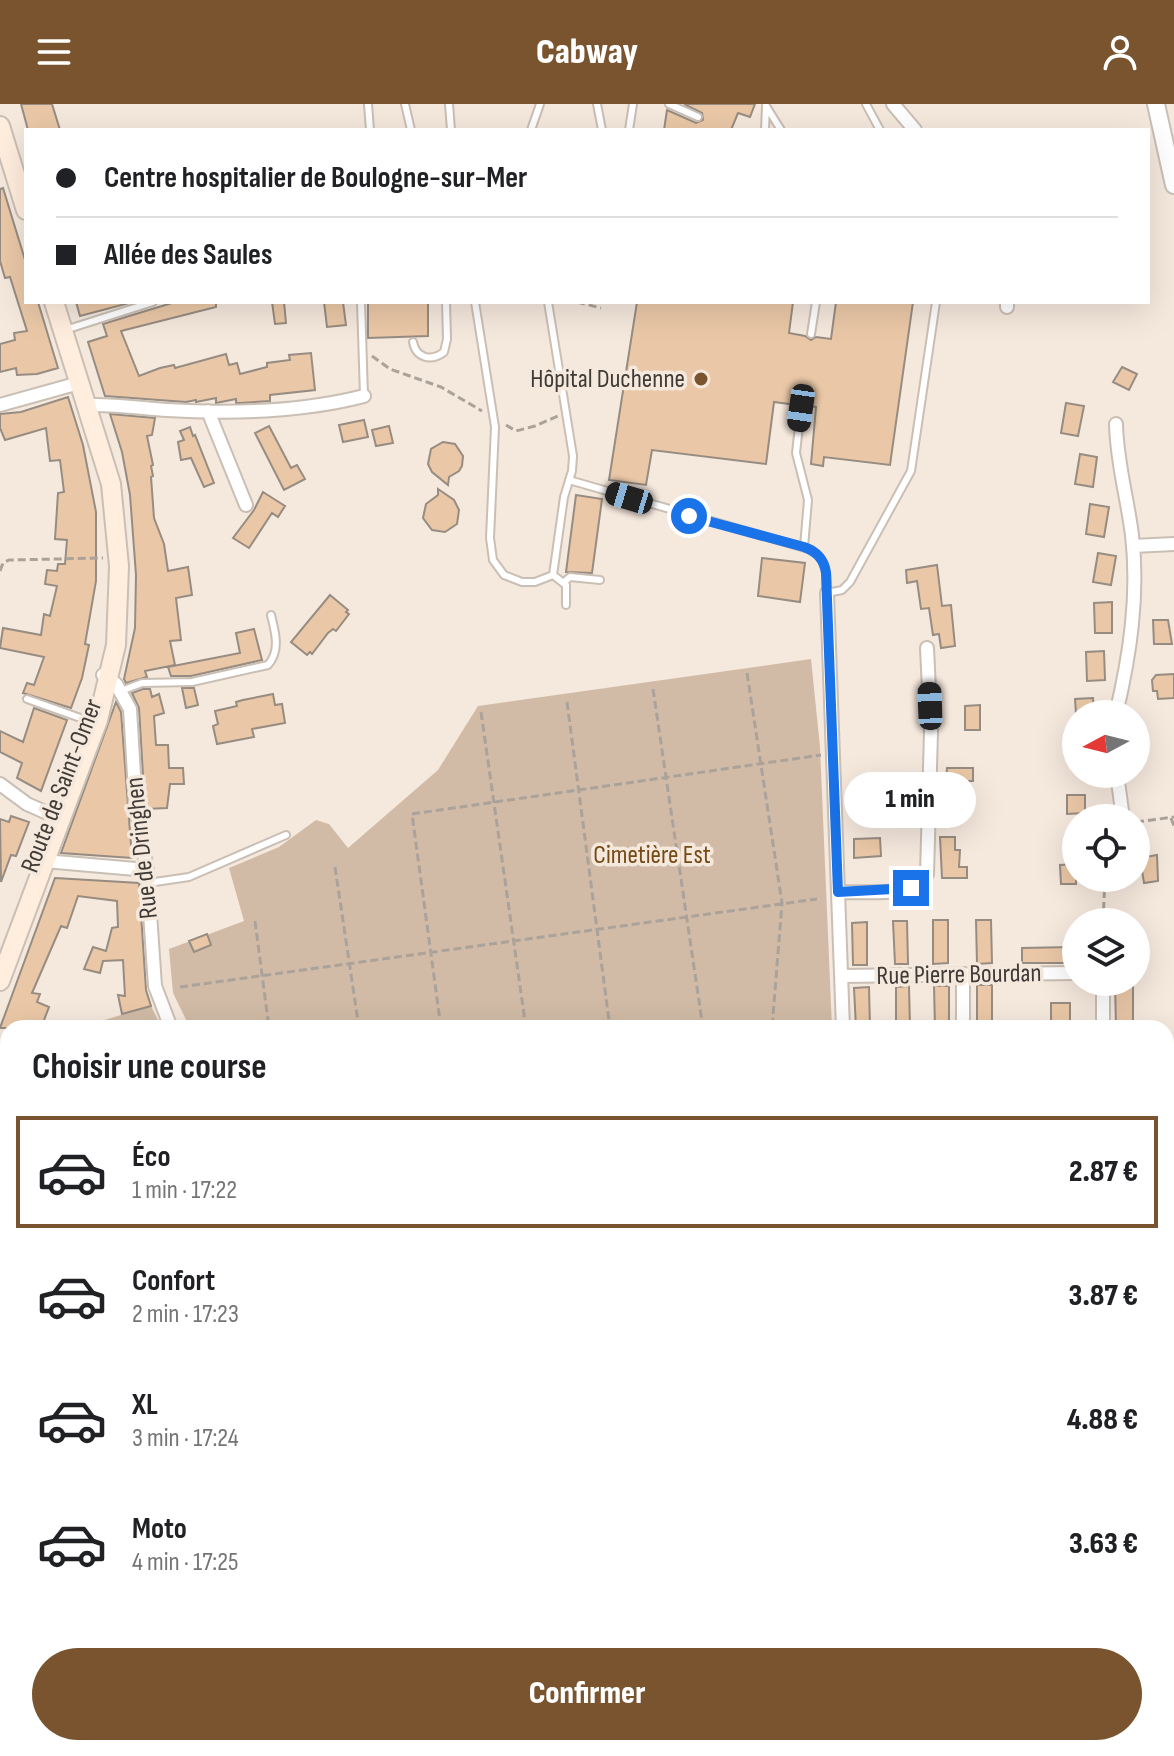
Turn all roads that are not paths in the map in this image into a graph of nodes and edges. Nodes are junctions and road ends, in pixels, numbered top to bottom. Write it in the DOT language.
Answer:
graph roads {
  1 [pos="368,104"];
  2 [pos="405,104"];
  3 [pos="449,104"];
  4 [pos="540,104"];
  5 [pos="597,104"];
  6 [pos="633,104"];
  7 [pos="669,104"];
  8 [pos="866,104"];
  9 [pos="893,104"];
  10 [pos="1156,104"];
  11 [pos="766,105"];
  12 [pos="698,117"];
  13 [pos="0,126"];
  14 [pos="370,128"];
  15 [pos="411,128"];
  16 [pos="451,128"];
  17 [pos="532,128"];
  18 [pos="602,128"];
  19 [pos="629,128"];
  20 [pos="765,128"];
  21 [pos="780,128"];
  22 [pos="879,128"];
  23 [pos="913,128"];
  24 [pos="1174,185"];
  25 [pos="24,204"];
  26 [pos="55,304"];
  27 [pos="147,304"];
  28 [pos="361,304"];
  29 [pos="446,304"];
  30 [pos="475,304"];
  31 [pos="548,304"];
  32 [pos="816,304"];
  33 [pos="936,304"];
  34 [pos="63,330"];
  35 [pos="811,334"];
  36 [pos="413,342"];
  37 [pos="79,383"];
  38 [pos="364,396"];
  39 [pos="0,405"];
  40 [pos="87,405"];
  41 [pos="801,408"];
  42 [pos="208,411"];
  43 [pos="1116,424"];
  44 [pos="569,480"];
  45 [pos="246,505"];
  46 [pos="1174,544"];
  47 [pos="1133,546"];
  48 [pos="804,547"];
  49 [pos="553,575"];
  50 [pos="600,580"];
  51 [pos="563,583"];
  52 [pos="827,593"];
  53 [pos="566,605"];
  54 [pos="271,615"];
  55 [pos="927,648"];
  56 [pos="111,682"];
  57 [pos="27,699"];
  58 [pos="1119,700"];
  59 [pos="86,720"];
  60 [pos="0,784"];
  61 [pos="55,817"];
  62 [pos="286,835"];
  63 [pos="40,860"];
  64 [pos="147,877"];
  65 [pos="838,892"];
  66 [pos="0,952"];
  67 [pos="1062,973"];
  68 [pos="963,974"];
  69 [pos="841,976"];
  70 [pos="0,981"];
  71 [pos="1103,996"];
  72 [pos="168,1020"];
  73 [pos="843,1020"];
  74 [pos="963,1020"];
  75 [pos="1103,1020"];
  1 -- 14 [label="lane"];
  2 -- 15 [label="lane"];
  3 -- 16 [label="lane"];
  4 -- 17 [label="lane"];
  5 -- 18 [label="lane"];
  6 -- 19 [label="lane"];
  7 -- 12 [label="lane"];
  8 -- 22 [label="lane"];
  9 -- 23 [label="street"];
  10 -- 24 [label="street"];
  11 -- 20 [label="lane"];
  11 -- 21 [label="lane"];
  13 -- 25 [label="main road"];
  26 -- 34 [label="main road, Route de Saint-Omer"];
  27 -- 34 [label="lane"];
  28 -- 38 [label="lane"];
  29 -- 36 [label="lane"];
  30 -- 49 [label="lane"];
  31 -- 44 [label="lane"];
  32 -- 35 [label="lane"];
  33 -- 52 [label="lane"];
  34 -- 37 [label="main road, Route de Saint-Omer"];
  37 -- 39 [label="street"];
  37 -- 40 [label="main road, Route de Saint-Omer"];
  38 -- 42 [label="street"];
  40 -- 42 [label="street"];
  40 -- 56 [label="main road, Route de Saint-Omer"];
  41 -- 48 [label="lane"];
  42 -- 45 [label="street"];
  43 -- 47 [label="street"];
  44 -- 48 [label="lane"];
  44 -- 49 [label="lane"];
  46 -- 47 [label="street"];
  47 -- 58 [label="street"];
  48 -- 52 [label="lane"];
  49 -- 51 [label="lane"];
  50 -- 51 [label="lane"];
  51 -- 53 [label="lane"];
  52 -- 65 [label="street"];
  54 -- 56 [label="lane"];
  55 -- 65 [label="street"];
  56 -- 59 [label="main road, Route de Saint-Omer"];
  56 -- 61 [label="main road, Route de Saint-Omer"];
  56 -- 64 [label="street, Rue de Dringhen"];
  57 -- 59 [label="lane"];
  59 -- 61 [label="main road, Route de Saint-Omer"];
  60 -- 61 [label="street"];
  61 -- 63 [label="main road, Route de Saint-Omer"];
  62 -- 64 [label="lane"];
  63 -- 64 [label="street"];
  63 -- 66 [label="main road, Route de Saint-Omer"];
  63 -- 70 [label="main road"];
  64 -- 72 [label="street, Rue de Dringhen"];
  65 -- 69 [label="street"];
  67 -- 68 [label="street, Rue Pierre Bourdan"];
  68 -- 69 [label="street, Rue Pierre Bourdan"];
  68 -- 74 [label="street"];
  69 -- 73 [label="street"];
  71 -- 75 [label="street"];
}
